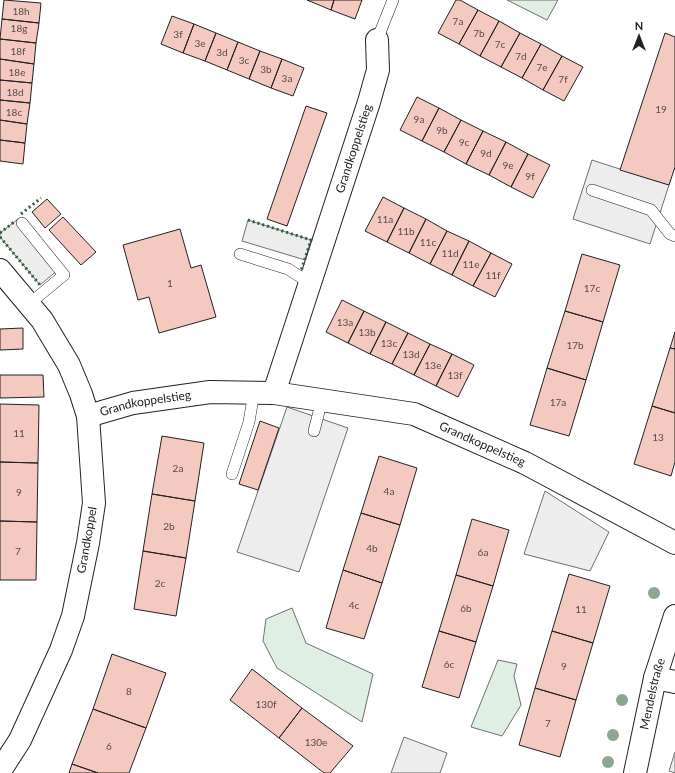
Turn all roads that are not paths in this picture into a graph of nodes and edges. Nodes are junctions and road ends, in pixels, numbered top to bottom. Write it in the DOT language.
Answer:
graph roads {
  1 [pos="393,0"];
  2 [pos="377,40"];
  3 [pos="592,190"];
  4 [pos="22,223"];
  5 [pos="675,236"];
  6 [pos="240,254"];
  7 [pos="0,270"];
  8 [pos="310,283"];
  9 [pos="29,304"];
  10 [pos="264,393"];
  11 [pos="322,400"];
  12 [pos="88,416"];
  13 [pos="314,431"];
  14 [pos="232,474"];
  15 [pos="675,543"];
  16 [pos="675,616"];
  17 [pos="665,680"];
  18 [pos="0,771"];
  19 [pos="635,773"];
  1 -- 2 [label="lane"];
  2 -- 8 [label="street, Grandkoppelstieg"];
  3 -- 5 [label="lane"];
  4 -- 9 [label="lane"];
  6 -- 8 [label="lane"];
  7 -- 9 [label="street, Grandkoppel"];
  8 -- 10 [label="street, Grandkoppelstieg"];
  9 -- 12 [label="street, Grandkoppel"];
  10 -- 11 [label="street, Grandkoppelstieg"];
  10 -- 12 [label="street, Grandkoppelstieg"];
  10 -- 14 [label="lane"];
  11 -- 13 [label="lane"];
  11 -- 15 [label="street, Grandkoppelstieg"];
  12 -- 18 [label="street, Grandkoppel"];
  16 -- 17 [label="street, Mendelstraße"];
  17 -- 19 [label="street, Mendelstraße"];
}
